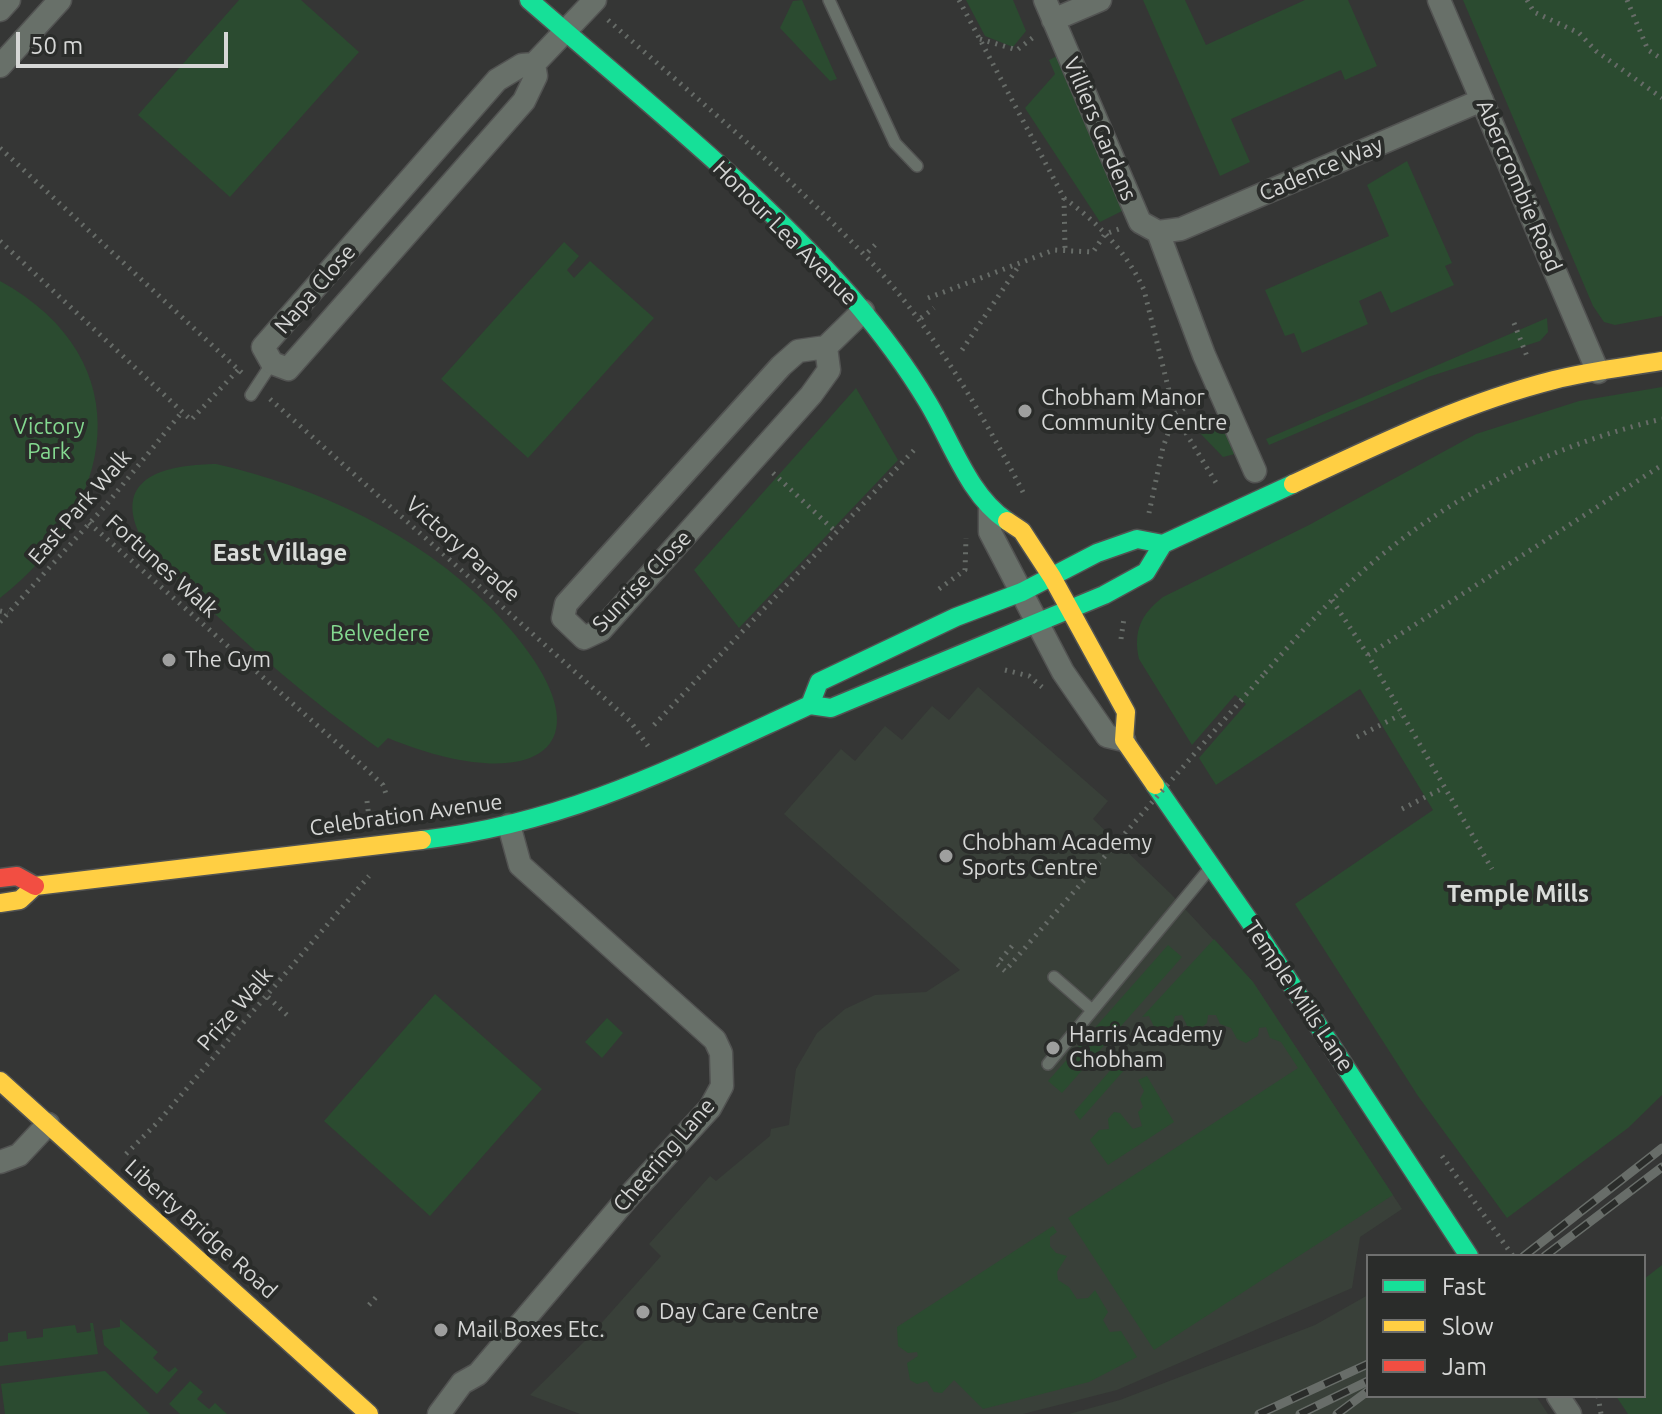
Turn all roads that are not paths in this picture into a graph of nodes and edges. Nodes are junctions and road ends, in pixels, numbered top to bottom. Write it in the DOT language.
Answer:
graph roads {
  1 [pos="9,0"];
  2 [pos="60,0"];
  3 [pos="529,0"];
  4 [pos="595,0"];
  5 [pos="829,0"];
  6 [pos="1100,0"];
  7 [pos="1439,0"];
  8 [pos="0,10"];
  9 [pos="1049,10"];
  10 [pos="566,32"];
  11 [pos="534,64"];
  12 [pos="0,66"];
  13 [pos="1482,100"];
  14 [pos="917,166"];
  15 [pos="1158,232"];
  16 [pos="863,311"];
  17 [pos="826,347"];
  18 [pos="1662,361"];
  19 [pos="272,363"];
  20 [pos="1598,372"];
  21 [pos="254,391"];
  22 [pos="1255,471"];
  23 [pos="990,510"];
  24 [pos="1163,544"];
  25 [pos="1052,577"];
  26 [pos="1022,592"];
  27 [pos="1070,609"];
  28 [pos="1039,623"];
  29 [pos="810,705"];
  30 [pos="1124,740"];
  31 [pos="509,825"];
  32 [pos="1211,867"];
  33 [pos="0,878"];
  34 [pos="35,886"];
  35 [pos="0,903"];
  36 [pos="1054,977"];
  37 [pos="1092,1010"];
  38 [pos="1048,1064"];
  39 [pos="0,1081"];
  40 [pos="48,1124"];
  41 [pos="0,1162"];
  42 [pos="1468,1254"];
  43 [pos="369,1414"];
  44 [pos="439,1414"];
  1 -- 8 [label="street"];
  2 -- 12 [label="street"];
  3 -- 10 [label="street, Honour Lea Avenue"];
  4 -- 10 [label="street, Napa Close"];
  5 -- 14 [label="lane"];
  6 -- 9 [label="street"];
  7 -- 13 [label="street, Abercrombie Road"];
  9 -- 15 [label="street, Villiers Gardens"];
  10 -- 11 [label="street, Napa Close"];
  10 -- 16 [label="street, Honour Lea Avenue"];
  11 -- 19 [label="street, Napa Close"];
  11 -- 19 [label="street, Napa Close"];
  13 -- 15 [label="street, Cadence Way"];
  13 -- 20 [label="street, Abercrombie Road"];
  15 -- 22 [label="street, Villiers Gardens"];
  16 -- 17 [label="street, Sunrise Close"];
  16 -- 23 [label="street, Honour Lea Avenue"];
  17 -- 17 [label="street, Sunrise Close"];
  18 -- 20 [label="street"];
  19 -- 21 [label="lane"];
  20 -- 24 [label="street"];
  23 -- 25 [label="street, Honour Lea Avenue"];
  23 -- 26 [label="street, Honour Lea Avenue"];
  24 -- 25 [label="street"];
  24 -- 27 [label="street"];
  25 -- 26 [label="street"];
  25 -- 27 [label="street, Temple Mills Lane"];
  26 -- 28 [label="street, Temple Mills Lane"];
  26 -- 29 [label="street, Celebration Avenue"];
  27 -- 28 [label="street"];
  27 -- 30 [label="street, Temple Mills Lane"];
  28 -- 29 [label="street, Celebration Avenue"];
  28 -- 30 [label="street, Temple Mills Lane"];
  29 -- 31 [label="street, Celebration Avenue"];
  30 -- 32 [label="street, Temple Mills Lane"];
  31 -- 34 [label="street, Celebration Avenue"];
  31 -- 44 [label="street, Cheering Lane"];
  32 -- 37 [label="lane"];
  32 -- 42 [label="street, Temple Mills Lane"];
  33 -- 34 [label="street, Celebration Avenue"];
  34 -- 35 [label="street, Celebration Avenue"];
  36 -- 37 [label="lane"];
  37 -- 38 [label="lane"];
  39 -- 40 [label="street, Liberty Bridge Road"];
  40 -- 41 [label="street"];
  40 -- 43 [label="street, Liberty Bridge Road"];
}
